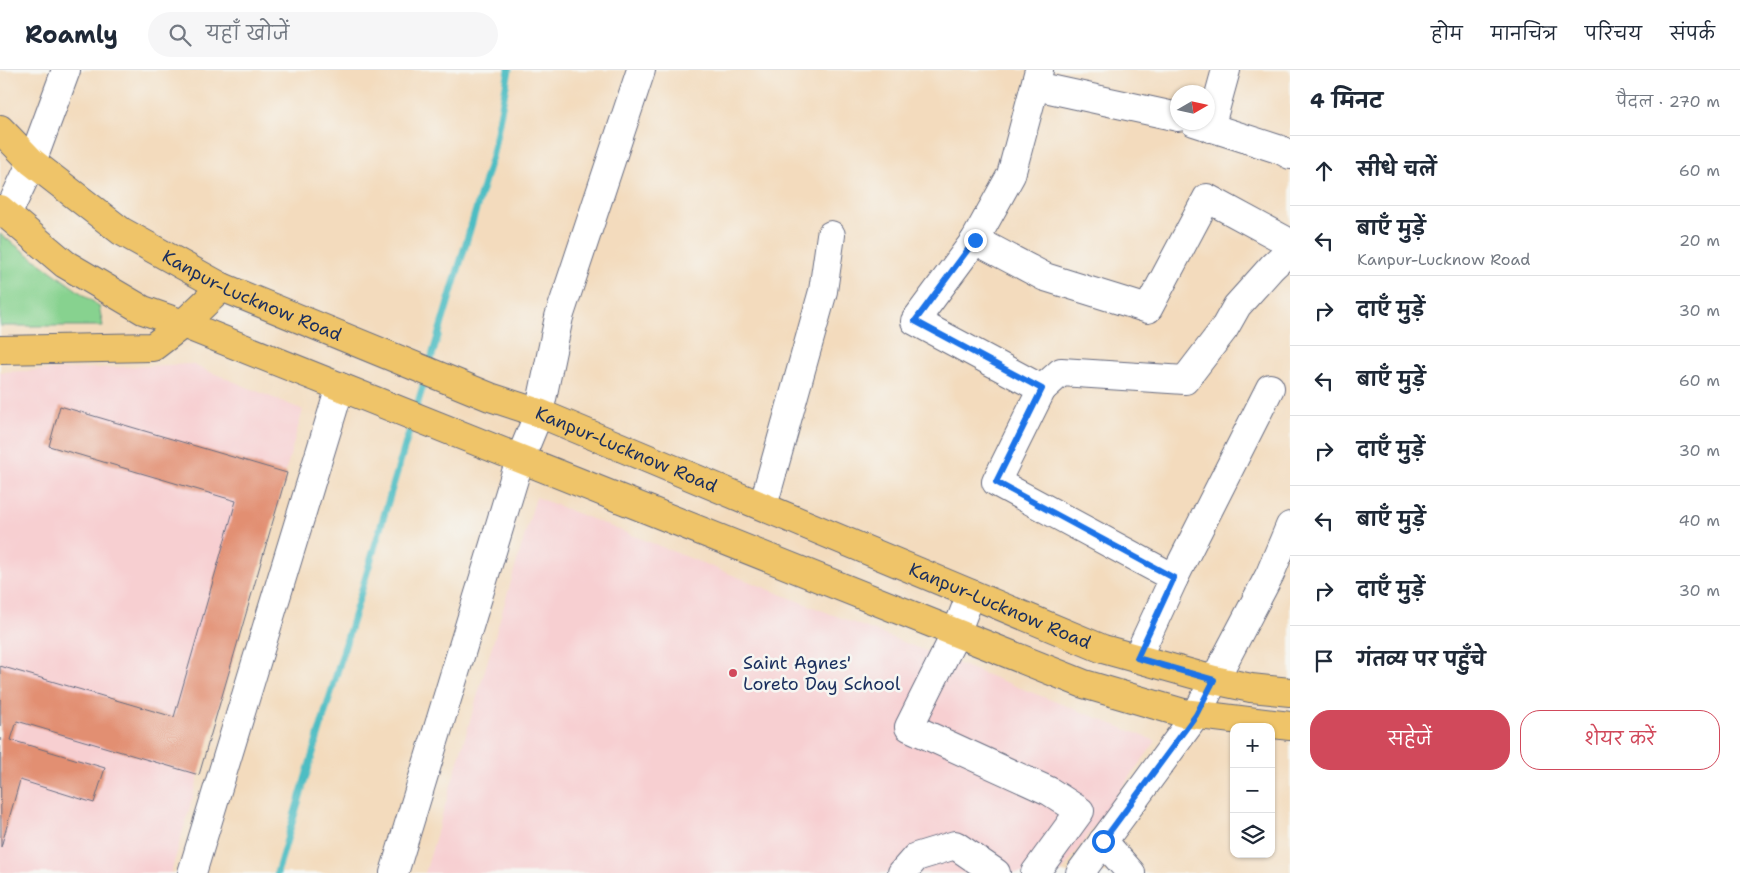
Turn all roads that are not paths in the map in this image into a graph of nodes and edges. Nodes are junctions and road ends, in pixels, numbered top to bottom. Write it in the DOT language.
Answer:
graph roads {
  1 [pos="66,70"];
  2 [pos="641,70"];
  3 [pos="1226,70"];
  4 [pos="1038,78"];
  5 [pos="1215,95"];
  6 [pos="1170,116"];
  7 [pos="0,129"];
  8 [pos="1215,129"];
  9 [pos="1290,155"];
  10 [pos="32,162"];
  11 [pos="3,212"];
  12 [pos="831,235"];
  13 [pos="975,240"];
  14 [pos="1290,243"];
  15 [pos="1290,250"];
  16 [pos="222,287"];
  17 [pos="182,324"];
  18 [pos="0,350"];
  19 [pos="340,387"];
  20 [pos="1270,388"];
  21 [pos="1042,389"];
  22 [pos="539,413"];
  23 [pos="520,459"];
  24 [pos="763,506"];
  25 [pos="1290,526"];
  26 [pos="1174,578"];
  27 [pos="971,594"];
  28 [pos="956,633"];
  29 [pos="1137,658"];
  30 [pos="1214,680"];
  31 [pos="1290,692"];
  32 [pos="1196,715"];
  33 [pos="1290,726"];
  34 [pos="1103,841"];
  35 [pos="192,873"];
  36 [pos="394,873"];
  37 [pos="902,873"];
  38 [pos="996,873"];
  39 [pos="1035,873"];
  40 [pos="1080,873"];
  41 [pos="1131,873"];
  1 -- 10 [label="street"];
  2 -- 22 [label="street"];
  3 -- 5 [label="street"];
  4 -- 6 [label="street"];
  4 -- 13 [label="street"];
  7 -- 10 [label="main road, Kanpur-Lucknow Road"];
  8 -- 9 [label="street"];
  10 -- 11 [label="street"];
  10 -- 16 [label="main road, Kanpur-Lucknow Road"];
  11 -- 17 [label="main road"];
  12 -- 24 [label="street"];
  13 -- 14 [label="street"];
  13 -- 21 [label="street"];
  15 -- 21 [label="street"];
  16 -- 17 [label="main road"];
  16 -- 22 [label="main road, Kanpur-Lucknow Road"];
  17 -- 18 [label="main road"];
  17 -- 19 [label="main road"];
  19 -- 23 [label="main road"];
  19 -- 35 [label="street"];
  20 -- 26 [label="street"];
  21 -- 26 [label="street"];
  22 -- 23 [label="street"];
  22 -- 24 [label="main road, Kanpur-Lucknow Road"];
  23 -- 28 [label="main road"];
  23 -- 36 [label="street"];
  24 -- 27 [label="main road, Kanpur-Lucknow Road"];
  25 -- 30 [label="street"];
  26 -- 29 [label="street"];
  27 -- 28 [label="street"];
  27 -- 29 [label="main road, Kanpur-Lucknow Road"];
  28 -- 32 [label="main road"];
  28 -- 39 [label="street"];
  29 -- 30 [label="main road, Kanpur-Lucknow Road"];
  30 -- 31 [label="main road, Kanpur-Lucknow Road"];
  30 -- 32 [label="street"];
  32 -- 33 [label="main road"];
  32 -- 34 [label="street"];
  34 -- 40 [label="street"];
  34 -- 41 [label="street"];
  37 -- 38 [label="street"];
}
